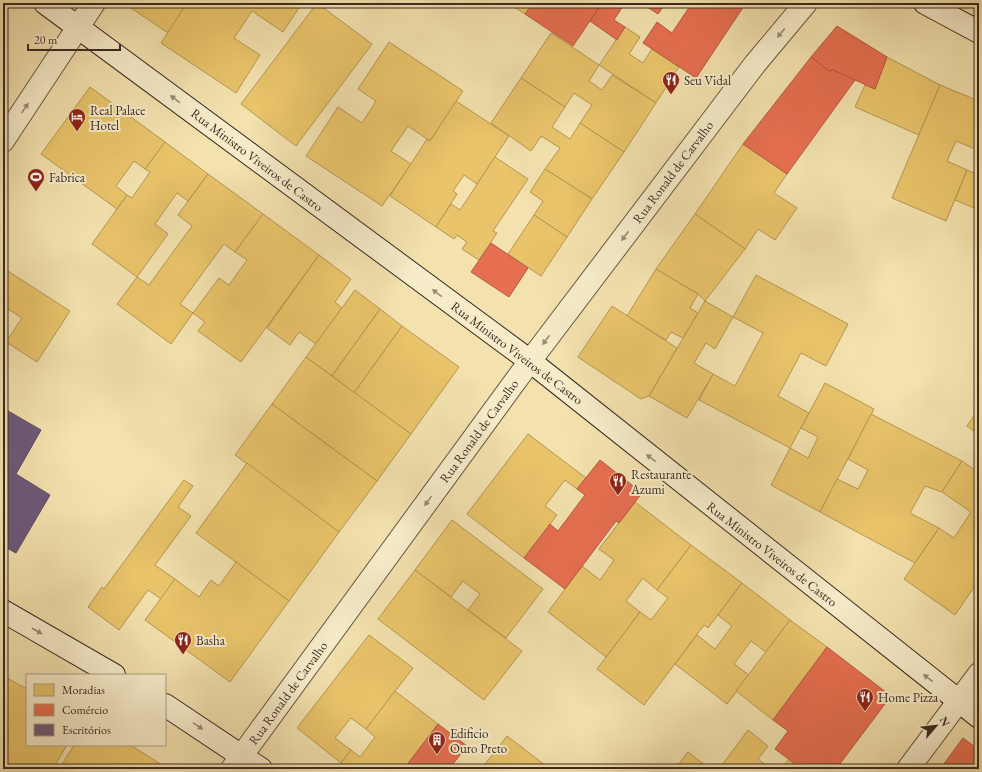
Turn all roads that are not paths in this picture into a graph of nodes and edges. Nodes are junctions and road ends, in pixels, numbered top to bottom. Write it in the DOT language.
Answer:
graph roads {
  1 [pos="45,3"];
  2 [pos="94,3"];
  3 [pos="806,3"];
  4 [pos="925,3"];
  5 [pos="78,27"];
  6 [pos="979,32"];
  7 [pos="3,140"];
  8 [pos="530,361"];
  9 [pos="3,611"];
  10 [pos="112,674"];
  11 [pos="979,674"];
  12 [pos="958,702"];
  13 [pos="166,706"];
  14 [pos="979,717"];
  15 [pos="237,762"];
  16 [pos="261,769"];
  17 [pos="908,769"];
  1 -- 5 [label="street, Rua Ministro Viveiros de Castro"];
  2 -- 5 [label="street"];
  3 -- 8 [label="street, Rua Ronald de Carvalho, one-way"];
  4 -- 6 [label="street"];
  7 -- 5 [label="street, one-way"];
  8 -- 5 [label="street, Rua Ministro Viveiros de Castro, one-way"];
  12 -- 8 [label="street, Rua Ministro Viveiros de Castro, one-way"];
  8 -- 15 [label="street, Rua Ronald de Carvalho, one-way"];
  9 -- 10 [label="street, one-way"];
  11 -- 12 [label="street"];
  12 -- 14 [label="street, Rua Ministro Viveiros de Castro"];
  12 -- 17 [label="street"];
  13 -- 15 [label="street, one-way"];
  15 -- 16 [label="street"];
}
